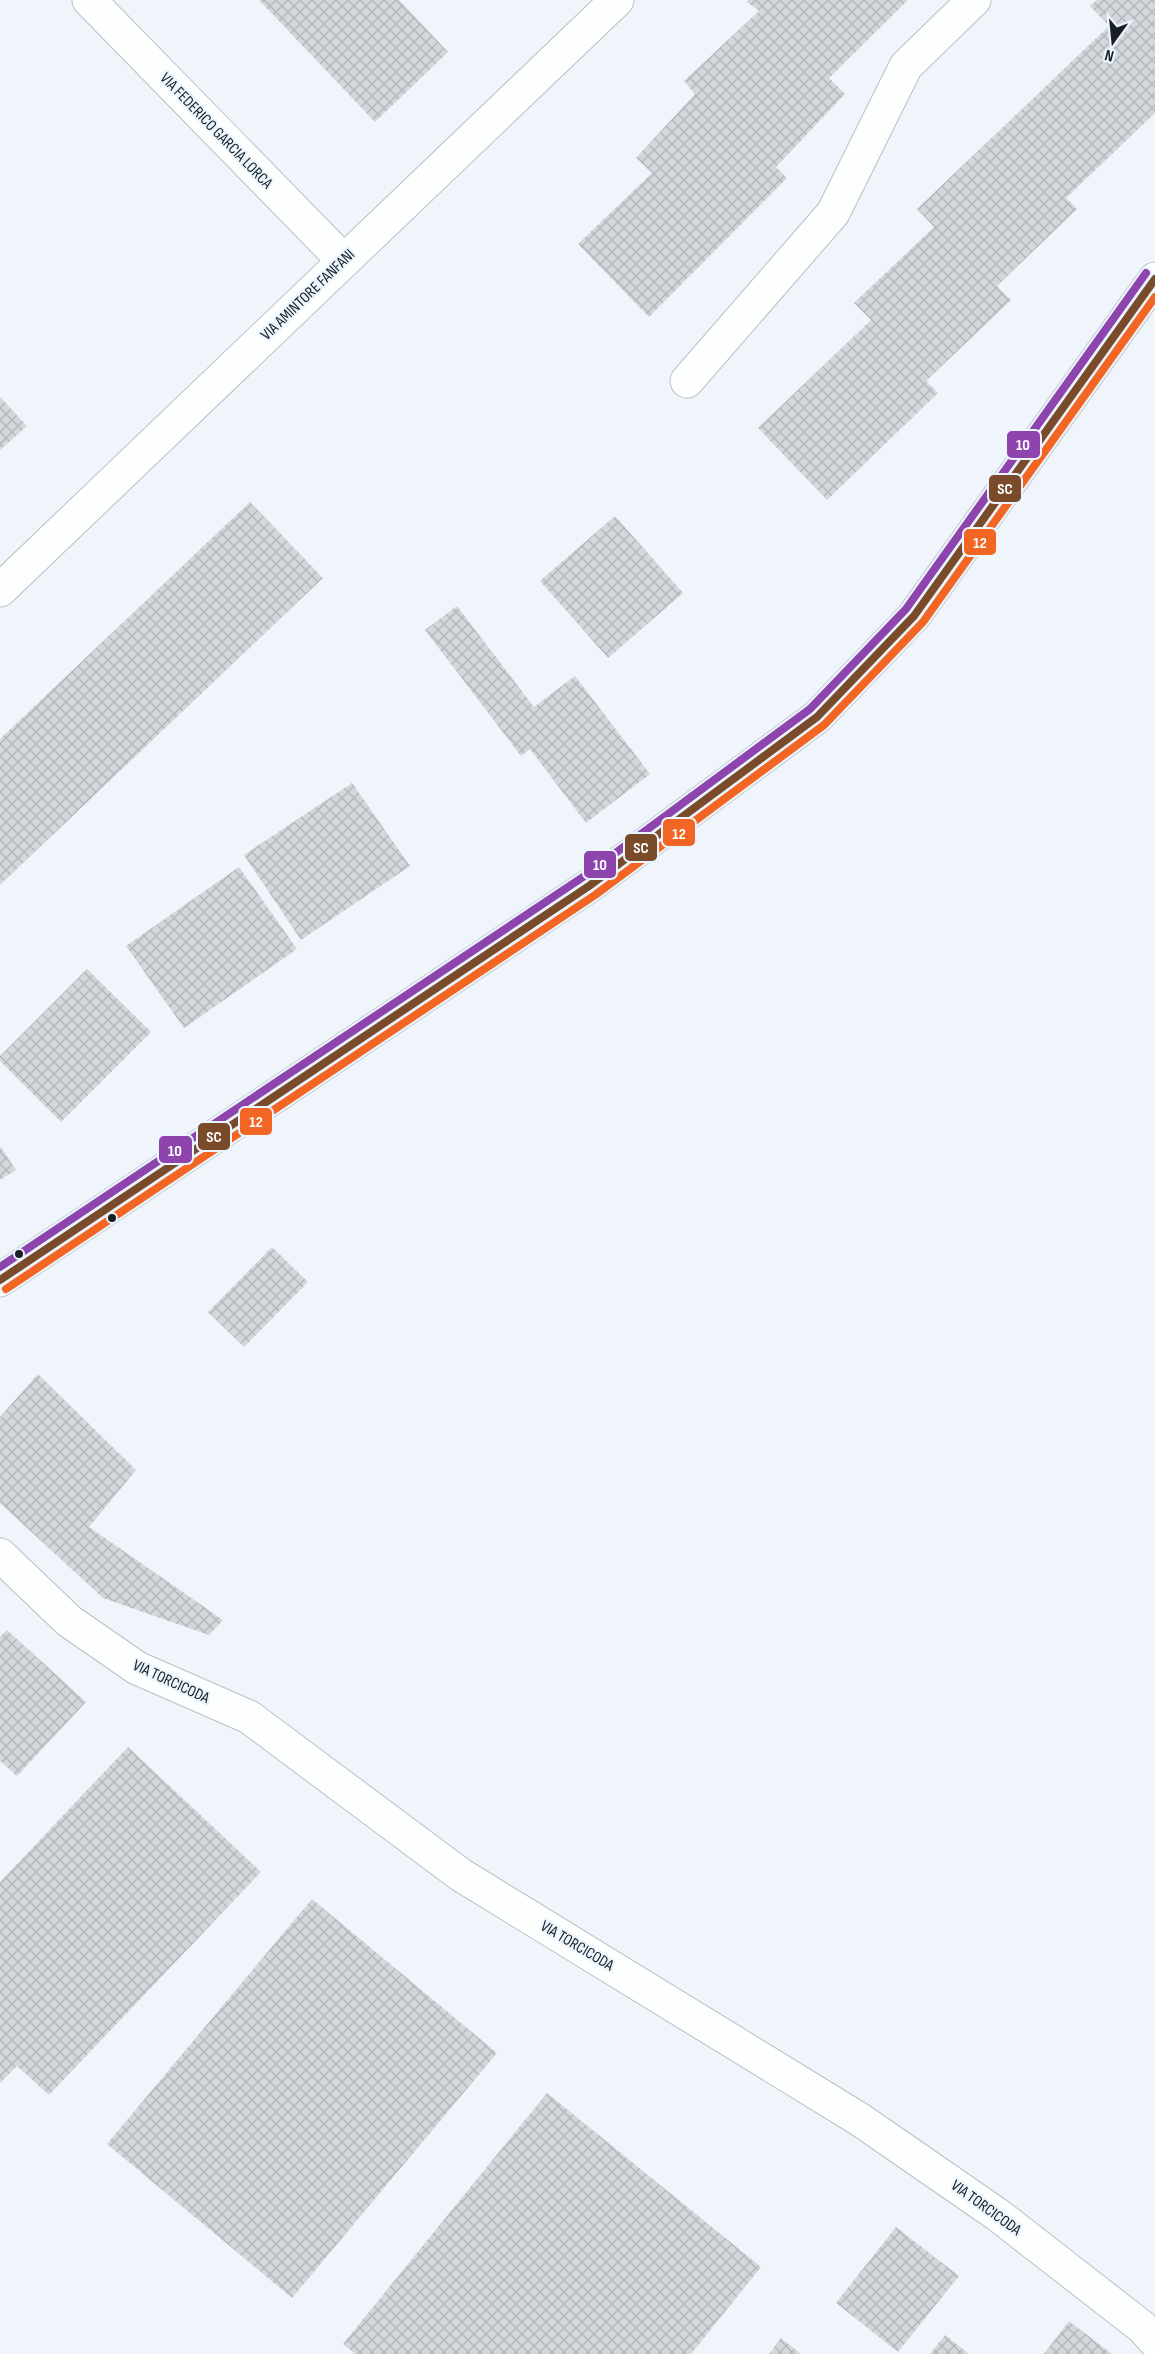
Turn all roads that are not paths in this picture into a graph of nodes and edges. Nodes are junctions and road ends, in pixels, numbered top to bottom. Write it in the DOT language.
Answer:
graph roads {
  1 [pos="89,0"];
  2 [pos="617,0"];
  3 [pos="974,0"];
  4 [pos="344,261"];
  5 [pos="1155,279"];
  6 [pos="687,381"];
  7 [pos="0,590"];
  8 [pos="0,1280"];
  9 [pos="0,1555"];
  10 [pos="1155,2341"];
  1 -- 4 [label="street, VIA FEDERICO GARCIA LORCA"];
  2 -- 4 [label="street, VIA AMINTORE FANFANI"];
  3 -- 6 [label="street"];
  4 -- 7 [label="street, VIA AMINTORE FANFANI"];
  5 -- 8 [label="street"];
  9 -- 10 [label="street, VIA TORCICODA"];
}
